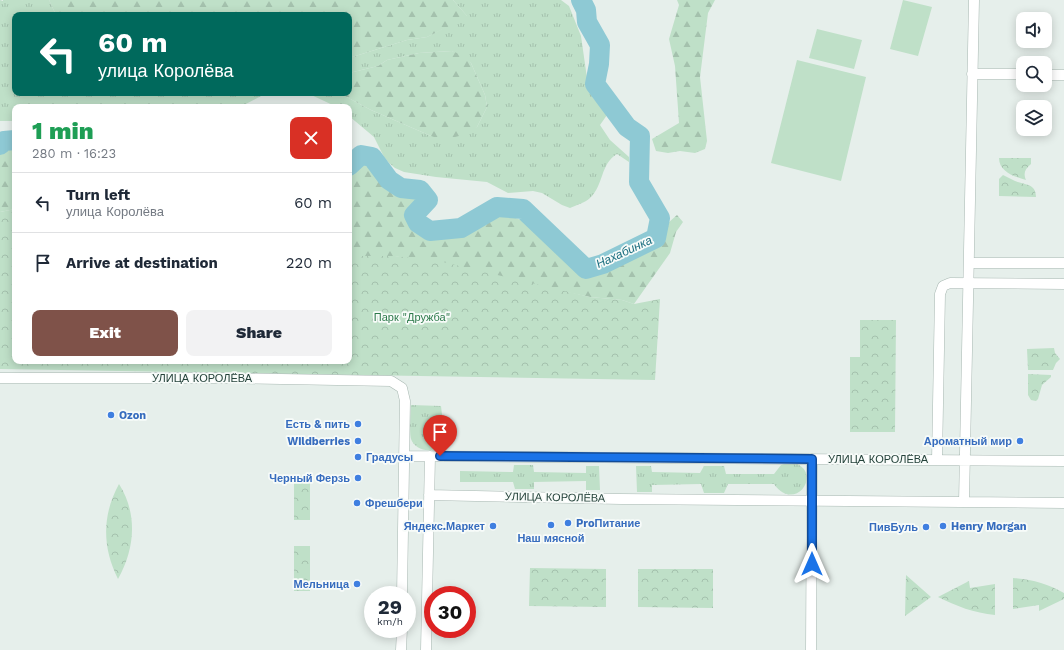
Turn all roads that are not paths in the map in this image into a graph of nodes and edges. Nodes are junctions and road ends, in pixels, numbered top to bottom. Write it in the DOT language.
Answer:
graph roads {
  1 [pos="974,0"];
  2 [pos="972,74"];
  3 [pos="1016,74"];
  4 [pos="1052,75"];
  5 [pos="1064,75"];
  6 [pos="969,263"];
  7 [pos="1064,263"];
  8 [pos="968,283"];
  9 [pos="1064,284"];
  10 [pos="0,378"];
  11 [pos="405,456"];
  12 [pos="430,456"];
  13 [pos="812,459"];
  14 [pos="937,460"];
  15 [pos="965,460"];
  16 [pos="1064,460"];
  17 [pos="429,495"];
  18 [pos="812,501"];
  19 [pos="964,502"];
  20 [pos="1064,503"];
  21 [pos="402,586"];
  22 [pos="402,638"];
  23 [pos="401,650"];
  24 [pos="426,650"];
  25 [pos="811,650"];
  1 -- 2 [label="street"];
  2 -- 3 [label="street"];
  2 -- 6 [label="street"];
  4 -- 5 [label="street"];
  6 -- 7 [label="street"];
  6 -- 8 [label="street"];
  8 -- 9 [label="street"];
  8 -- 14 [label="street"];
  8 -- 15 [label="street"];
  10 -- 11 [label="street, УЛИЦА КОРОЛЁВА"];
  11 -- 12 [label="street, УЛИЦА КОРОЛЁВА"];
  11 -- 21 [label="street"];
  12 -- 13 [label="street, УЛИЦА КОРОЛЁВА"];
  12 -- 17 [label="street"];
  13 -- 14 [label="street, УЛИЦА КОРОЛЁВА"];
  13 -- 18 [label="street"];
  14 -- 15 [label="street, УЛИЦА КОРОЛЁВА"];
  15 -- 16 [label="street, УЛИЦА КОРОЛЁВА"];
  15 -- 19 [label="street"];
  17 -- 18 [label="street, УЛИЦА КОРОЛЁВА"];
  17 -- 24 [label="street"];
  18 -- 19 [label="street, УЛИЦА КОРОЛЁВА"];
  18 -- 25 [label="street"];
  19 -- 20 [label="street, УЛИЦА КОРОЛЁВА"];
  22 -- 23 [label="street"];
}
